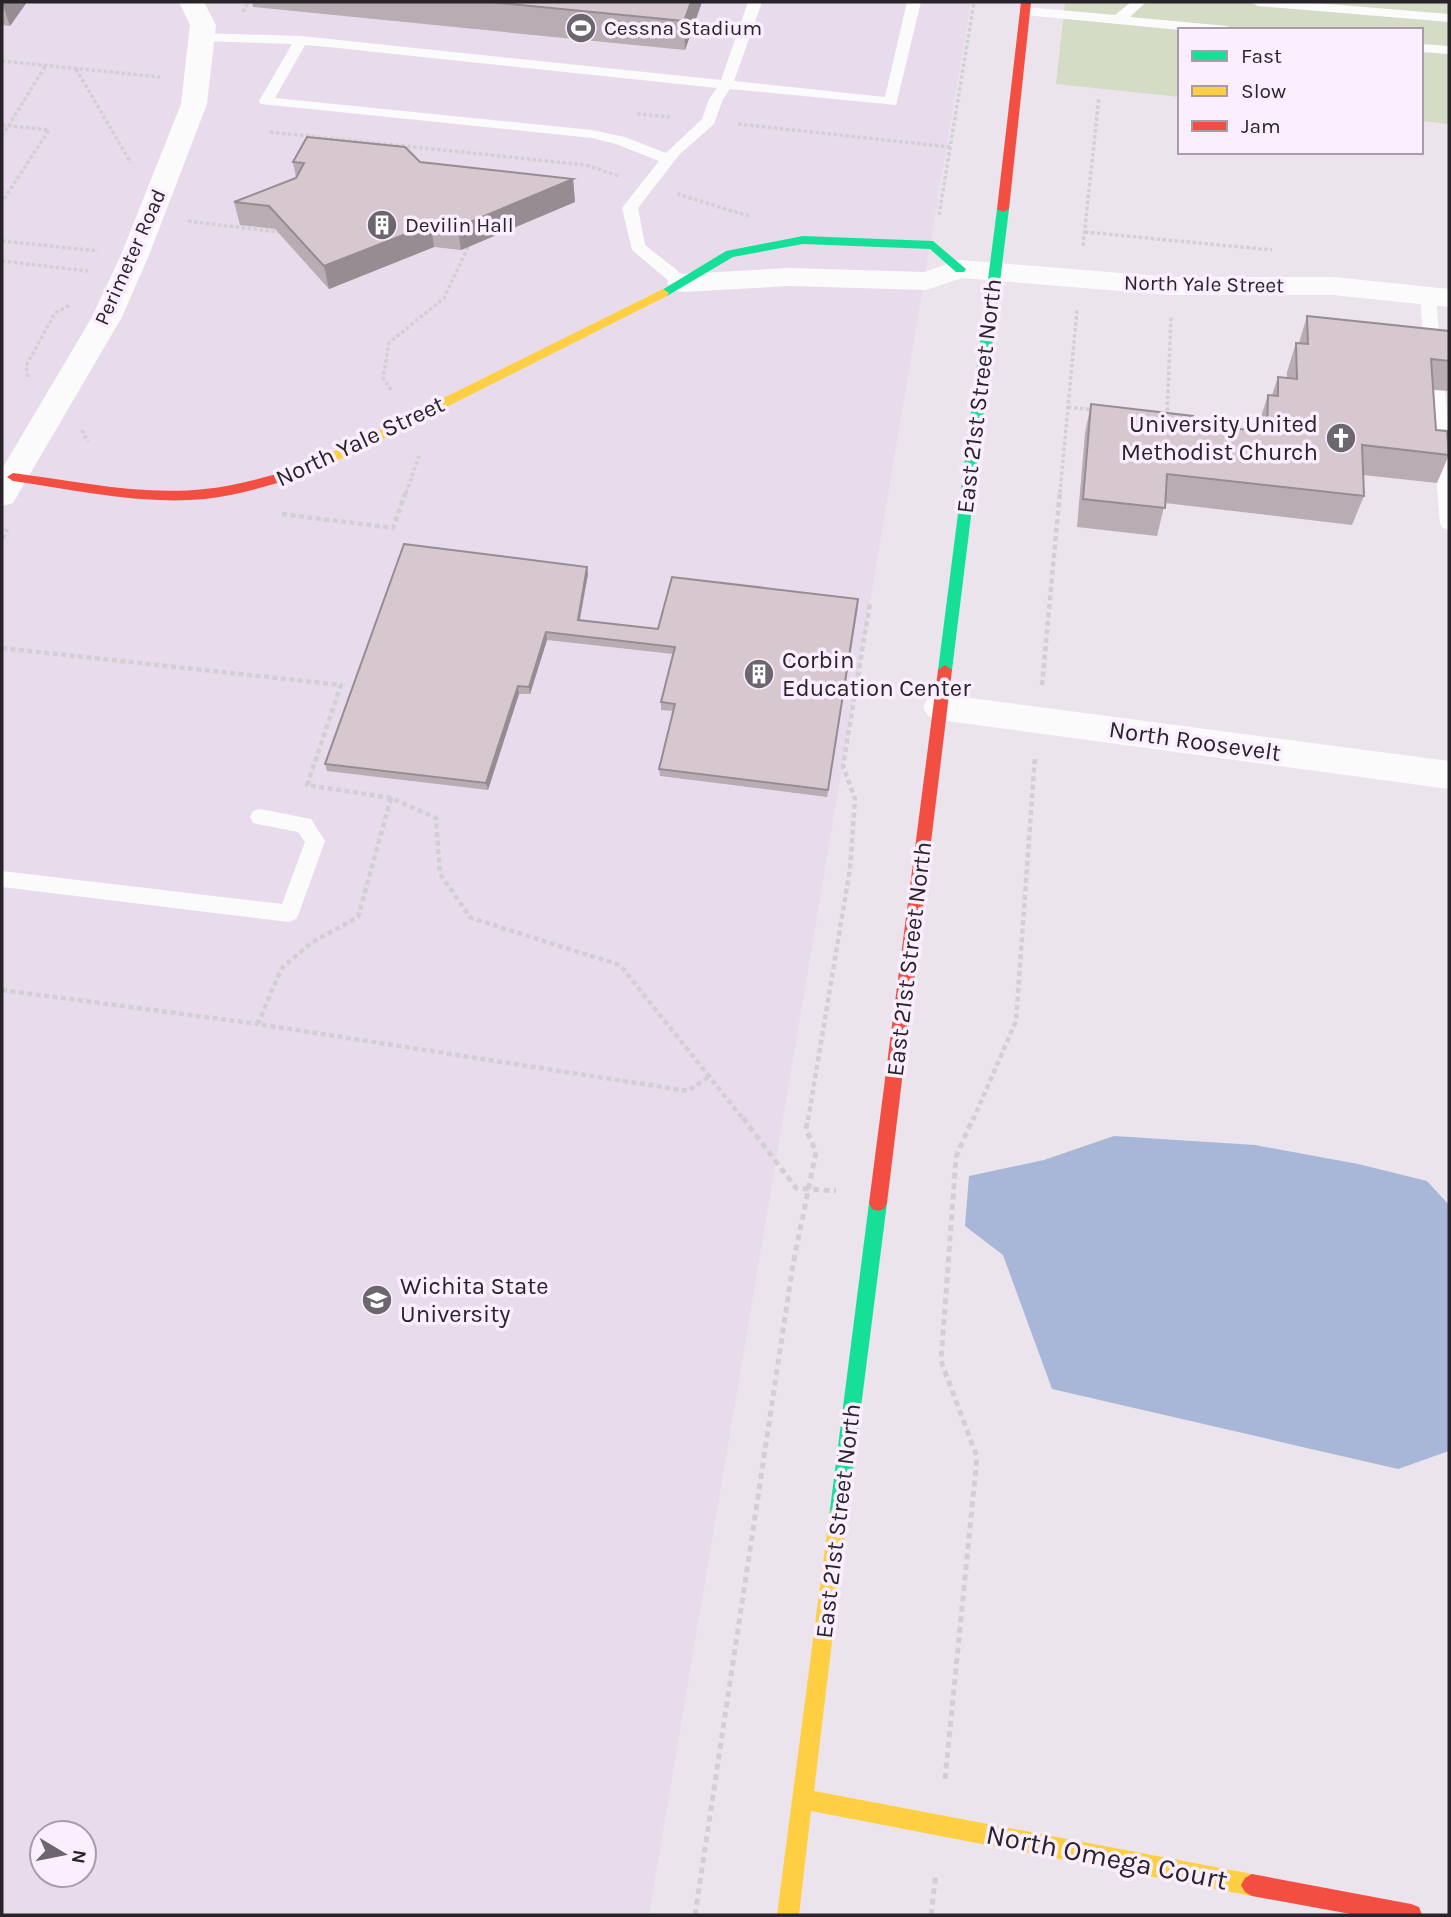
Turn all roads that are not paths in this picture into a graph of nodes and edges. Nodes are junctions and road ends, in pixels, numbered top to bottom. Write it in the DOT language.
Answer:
graph roads {
  1 [pos="192,2"];
  2 [pos="755,2"];
  3 [pos="914,2"];
  4 [pos="1139,2"];
  5 [pos="1258,2"];
  6 [pos="1026,6"];
  7 [pos="1449,18"];
  8 [pos="1118,20"];
  9 [pos="1205,28"];
  10 [pos="202,37"];
  11 [pos="301,40"];
  12 [pos="1423,48"];
  13 [pos="1449,50"];
  14 [pos="726,85"];
  15 [pos="668,159"];
  16 [pos="995,273"];
  17 [pos="682,283"];
  18 [pos="1438,297"];
  19 [pos="1434,360"];
  20 [pos="1437,390"];
  21 [pos="7,486"];
  22 [pos="1449,524"];
  23 [pos="940,706"];
  24 [pos="1449,775"];
  25 [pos="260,817"];
  26 [pos="2,879"];
  27 [pos="803,1799"];
  28 [pos="788,1915"];
  29 [pos="1410,1915"];
  1 -- 10 [label="street, Perimeter Road"];
  2 -- 14 [label="lane"];
  3 -- 14 [label="lane"];
  4 -- 8 [label="lane"];
  5 -- 7 [label="lane"];
  6 -- 8 [label="lane"];
  6 -- 16 [label="main road, East 21st Street North"];
  8 -- 9 [label="lane"];
  10 -- 11 [label="lane"];
  10 -- 21 [label="street, Perimeter Road"];
  11 -- 14 [label="lane"];
  11 -- 15 [label="lane"];
  12 -- 13 [label="lane"];
  14 -- 15 [label="lane"];
  15 -- 17 [label="lane"];
  16 -- 17 [label="street, North Yale Street"];
  16 -- 18 [label="street, North Yale Street"];
  16 -- 23 [label="main road, East 21st Street North"];
  17 -- 21 [label="main road, North Yale Street"];
  18 -- 19 [label="lane"];
  20 -- 22 [label="lane"];
  23 -- 24 [label="street, North Roosevelt"];
  23 -- 27 [label="main road, East 21st Street North"];
  25 -- 26 [label="lane"];
  27 -- 28 [label="main road, East 21st Street North"];
  27 -- 29 [label="main road, North Omega Court"];
}
